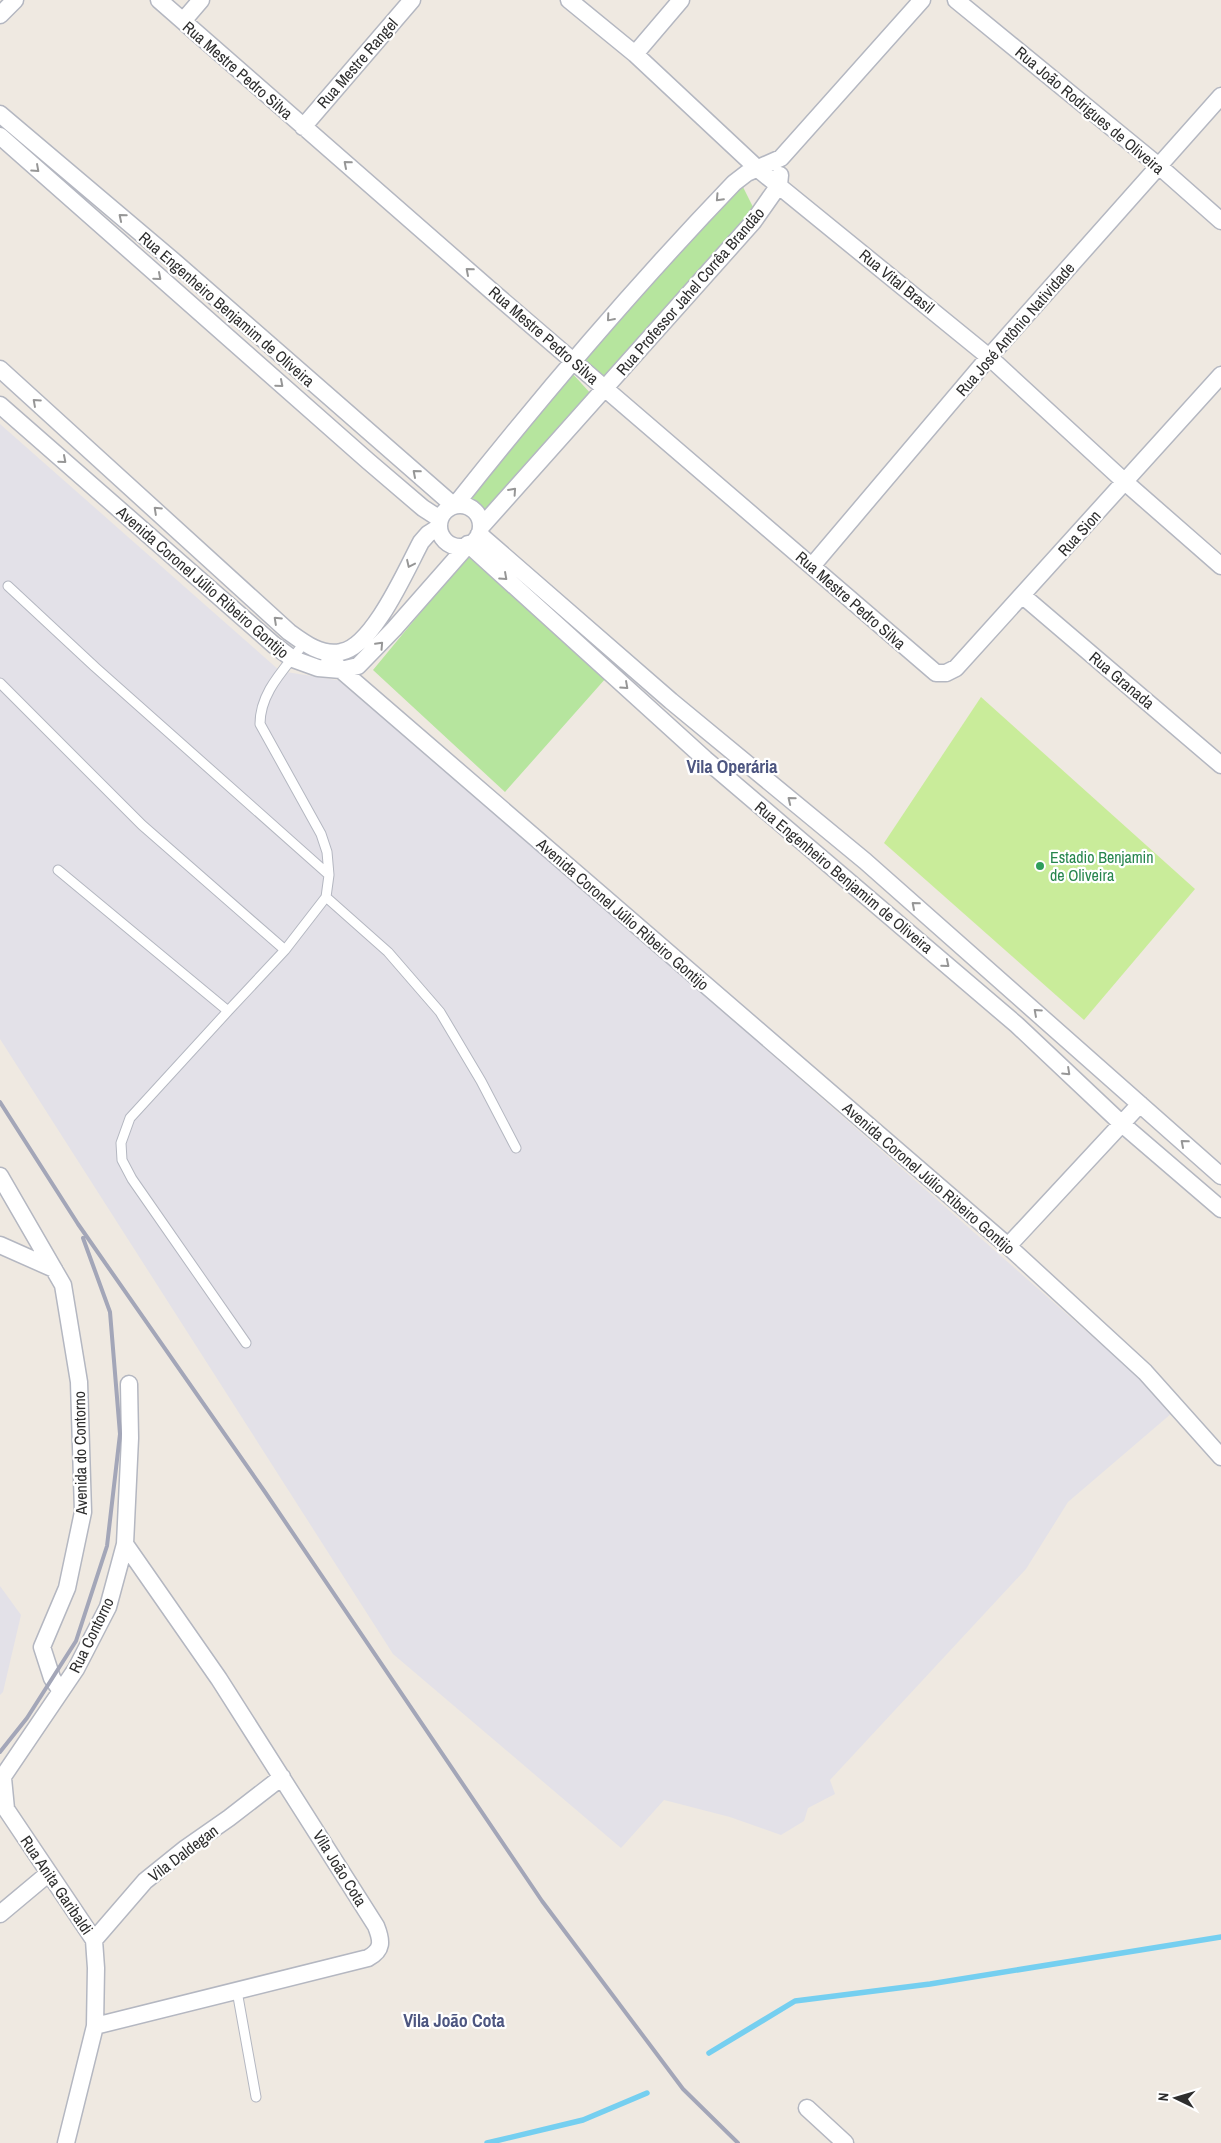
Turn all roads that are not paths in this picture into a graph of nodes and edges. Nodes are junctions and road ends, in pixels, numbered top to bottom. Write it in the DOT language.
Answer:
graph roads {
  1 [pos="15,0"];
  2 [pos="159,0"];
  3 [pos="201,0"];
  4 [pos="412,0"];
  5 [pos="569,0"];
  6 [pos="682,0"];
  7 [pos="922,0"];
  8 [pos="956,0"];
  9 [pos="0,15"];
  10 [pos="183,21"];
  11 [pos="635,54"];
  12 [pos="1221,96"];
  13 [pos="0,114"];
  14 [pos="303,127"];
  15 [pos="0,136"];
  16 [pos="781,158"];
  17 [pos="1160,167"];
  18 [pos="758,169"];
  19 [pos="779,185"];
  20 [pos="106,204"];
  21 [pos="93,220"];
  22 [pos="1221,222"];
  23 [pos="275,350"];
  24 [pos="989,357"];
  25 [pos="573,360"];
  26 [pos="261,368"];
  27 [pos="0,369"];
  28 [pos="1221,375"];
  29 [pos="605,389"];
  30 [pos="0,405"];
  31 [pos="1124,482"];
  32 [pos="141,496"];
  33 [pos="454,505"];
  34 [pos="126,516"];
  35 [pos="440,523"];
  36 [pos="474,538"];
  37 [pos="812,566"];
  38 [pos="1221,566"];
  39 [pos="8,586"];
  40 [pos="1023,596"];
  41 [pos="304,643"];
  42 [pos="325,652"];
  43 [pos="293,659"];
  44 [pos="930,669"];
  45 [pos="341,670"];
  46 [pos="0,683"];
  47 [pos="671,701"];
  48 [pos="658,716"];
  49 [pos="1221,765"];
  50 [pos="58,870"];
  51 [pos="329,875"];
  52 [pos="326,897"];
  53 [pos="285,950"];
  54 [pos="228,1011"];
  55 [pos="1140,1104"];
  56 [pos="1122,1124"];
  57 [pos="516,1148"];
  58 [pos="0,1176"];
  59 [pos="1221,1176"];
  60 [pos="1221,1209"];
  61 [pos="0,1245"];
  62 [pos="1008,1246"];
  63 [pos="54,1269"];
  64 [pos="246,1343"];
  65 [pos="129,1384"];
  66 [pos="1221,1457"];
  67 [pos="125,1544"];
  68 [pos="61,1691"];
  69 [pos="282,1777"];
  70 [pos="2,1780"];
  71 [pos="49,1873"];
  72 [pos="0,1914"];
  73 [pos="94,1940"];
  74 [pos="237,1991"];
  75 [pos="95,2026"];
  76 [pos="256,2097"];
  77 [pos="807,2108"];
  78 [pos="66,2143"];
  79 [pos="845,2143"];
  1 -- 9 [label="street"];
  2 -- 10 [label="street, Rua Mestre Pedro Silva"];
  3 -- 10 [label="street"];
  4 -- 14 [label="street, Rua Mestre Rangel"];
  5 -- 11 [label="street, Rua Vital Brasil"];
  6 -- 11 [label="street"];
  7 -- 16 [label="street"];
  8 -- 17 [label="street, Rua João Rodrigues de Oliveira"];
  10 -- 14 [label="street, Rua Mestre Pedro Silva"];
  11 -- 18 [label="street, Rua Vital Brasil"];
  12 -- 17 [label="street, Rua José Antônio Natividade"];
  13 -- 20 [label="street, Rua Engenheiro Benjamim de Oliveira"];
  25 -- 14 [label="street, Rua Mestre Pedro Silva, one-way"];
  15 -- 21 [label="street, Rua Engenheiro Benjamim de Oliveira, one-way"];
  16 -- 18 [label="street"];
  16 -- 19 [label="street"];
  17 -- 22 [label="street, Rua João Rodrigues de Oliveira"];
  17 -- 24 [label="street, Rua José Antônio Natividade"];
  18 -- 19 [label="street, Rua Vital Brasil"];
  18 -- 25 [label="street, one-way"];
  19 -- 24 [label="street, Rua Vital Brasil"];
  19 -- 29 [label="street, Rua Professor Jahel Corrêa Brandão"];
  20 -- 21 [label="street"];
  23 -- 20 [label="street, Rua Engenheiro Benjamim de Oliveira, one-way"];
  21 -- 26 [label="street, Rua Engenheiro Benjamim de Oliveira, one-way"];
  23 -- 26 [label="street"];
  33 -- 23 [label="street, Rua Engenheiro Benjamim de Oliveira, one-way"];
  24 -- 31 [label="street, Rua Vital Brasil"];
  24 -- 37 [label="street, Rua José Antônio Natividade"];
  25 -- 29 [label="street, Rua Mestre Pedro Silva"];
  25 -- 33 [label="street"];
  26 -- 35 [label="street, Rua Engenheiro Benjamim de Oliveira, one-way"];
  32 -- 27 [label="street, Avenida Coronel Júlio Ribeiro Gontijo, one-way"];
  28 -- 31 [label="street, Rua Sion"];
  36 -- 29 [label="street, Rua Professor Jahel Corrêa Brandão, one-way"];
  29 -- 37 [label="street, Rua Mestre Pedro Silva"];
  30 -- 34 [label="street, Avenida Coronel Júlio Ribeiro Gontijo, one-way"];
  31 -- 38 [label="street, Rua Vital Brasil"];
  31 -- 40 [label="street, Rua Sion"];
  32 -- 34 [label="street"];
  41 -- 32 [label="street, Avenida Coronel Júlio Ribeiro Gontijo, one-way"];
  33 -- 35 [label="street"];
  33 -- 36 [label="street"];
  34 -- 43 [label="street, Avenida Coronel Júlio Ribeiro Gontijo"];
  35 -- 36 [label="street"];
  35 -- 42 [label="street, Avenida Coronel Júlio Ribeiro Gontijo, one-way"];
  45 -- 36 [label="street, Rua Professor Jahel Corrêa Brandão, one-way"];
  36 -- 47 [label="street, Rua Engenheiro Benjamim de Oliveira"];
  36 -- 48 [label="street, Rua Engenheiro Benjamim de Oliveira, one-way"];
  37 -- 44 [label="street, Rua Mestre Pedro Silva"];
  39 -- 51 [label="lane"];
  40 -- 44 [label="street, Rua Sion"];
  40 -- 49 [label="street, Rua Granada"];
  41 -- 42 [label="street, Avenida Coronel Júlio Ribeiro Gontijo"];
  41 -- 43 [label="lane"];
  42 -- 45 [label="street"];
  43 -- 45 [label="street, Avenida Coronel Júlio Ribeiro Gontijo"];
  43 -- 51 [label="lane"];
  45 -- 62 [label="street, Avenida Coronel Júlio Ribeiro Gontijo"];
  46 -- 53 [label="lane"];
  47 -- 48 [label="street"];
  55 -- 47 [label="street, Rua Engenheiro Benjamim de Oliveira, one-way"];
  48 -- 56 [label="street, Rua Engenheiro Benjamim de Oliveira, one-way"];
  50 -- 54 [label="lane"];
  51 -- 52 [label="lane"];
  52 -- 53 [label="lane"];
  52 -- 57 [label="lane"];
  53 -- 54 [label="lane"];
  54 -- 64 [label="lane"];
  55 -- 56 [label="street"];
  59 -- 55 [label="street, Rua Engenheiro Benjamim de Oliveira, one-way"];
  56 -- 60 [label="street, Rua Engenheiro Benjamim de Oliveira"];
  56 -- 62 [label="street"];
  58 -- 63 [label="street, Avenida do Contorno"];
  61 -- 63 [label="street"];
  62 -- 66 [label="street, Avenida Coronel Júlio Ribeiro Gontijo"];
  63 -- 68 [label="street, Avenida do Contorno"];
  65 -- 67 [label="street, Rua Contorno"];
  67 -- 68 [label="street, Rua Contorno"];
  67 -- 69 [label="street, Vila João Cota"];
  68 -- 70 [label="street, Rua Contorno"];
  69 -- 73 [label="street, Vila Daldegan"];
  69 -- 74 [label="street, Vila João Cota"];
  70 -- 71 [label="street, Rua Anita Garibaldi"];
  71 -- 72 [label="street"];
  71 -- 73 [label="street, Rua Anita Garibaldi"];
  73 -- 75 [label="street, Rua Anita Garibaldi"];
  74 -- 75 [label="street, Vila João Cota"];
  74 -- 76 [label="lane"];
  75 -- 78 [label="street, Rua Anita Garibaldi"];
  77 -- 79 [label="street"];
}
